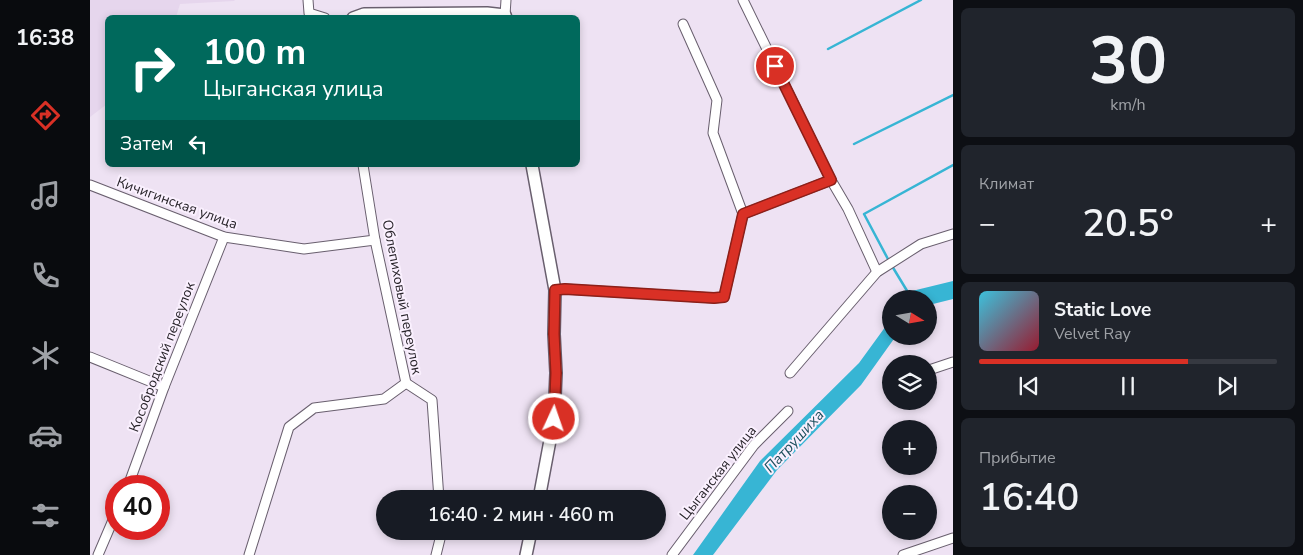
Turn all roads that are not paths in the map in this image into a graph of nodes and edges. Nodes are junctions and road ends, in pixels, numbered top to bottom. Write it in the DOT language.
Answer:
graph roads {
  1 [pos="308,0"];
  2 [pos="506,0"];
  3 [pos="743,0"];
  4 [pos="315,15"];
  5 [pos="361,15"];
  6 [pos="500,15"];
  7 [pos="506,15"];
  8 [pos="683,24"];
  9 [pos="363,167"];
  10 [pos="532,167"];
  11 [pos="831,180"];
  12 [pos="90,185"];
  13 [pos="743,214"];
  14 [pos="953,234"];
  15 [pos="224,237"];
  16 [pos="375,240"];
  17 [pos="876,272"];
  18 [pos="555,290"];
  19 [pos="90,357"];
  20 [pos="953,362"];
  21 [pos="937,367"];
  22 [pos="790,373"];
  23 [pos="406,382"];
  24 [pos="164,387"];
  25 [pos="788,411"];
  26 [pos="132,475"];
  27 [pos="438,490"];
  28 [pos="541,490"];
  29 [pos="953,538"];
  30 [pos="105,539"];
  31 [pos="440,540"];
  32 [pos="529,540"];
  33 [pos="930,551"];
  34 [pos="98,555"];
  35 [pos="249,555"];
  36 [pos="436,555"];
  37 [pos="526,555"];
  38 [pos="672,555"];
  39 [pos="903,555"];
  1 -- 4 [label="street"];
  2 -- 7 [label="street"];
  3 -- 11 [label="street"];
  5 -- 6 [label="street"];
  8 -- 13 [label="street"];
  9 -- 16 [label="street, Облепиховый переулок"];
  10 -- 18 [label="street"];
  11 -- 13 [label="street"];
  11 -- 17 [label="street"];
  12 -- 15 [label="street, Кичигинская улица"];
  13 -- 18 [label="street"];
  14 -- 17 [label="street"];
  15 -- 16 [label="street, Кичигинская улица"];
  15 -- 24 [label="street, Кособродский переулок"];
  16 -- 23 [label="street, Облепиховый переулок"];
  17 -- 22 [label="street"];
  18 -- 28 [label="street"];
  19 -- 24 [label="street"];
  20 -- 21 [label="street"];
  23 -- 27 [label="street"];
  23 -- 35 [label="street, Облепиховый переулок"];
  24 -- 26 [label="street, Кособродский переулок"];
  25 -- 38 [label="street, Цыганская улица"];
  29 -- 33 [label="street"];
  30 -- 34 [label="street"];
  31 -- 36 [label="street"];
  32 -- 37 [label="street"];
  33 -- 39 [label="street"];
}
